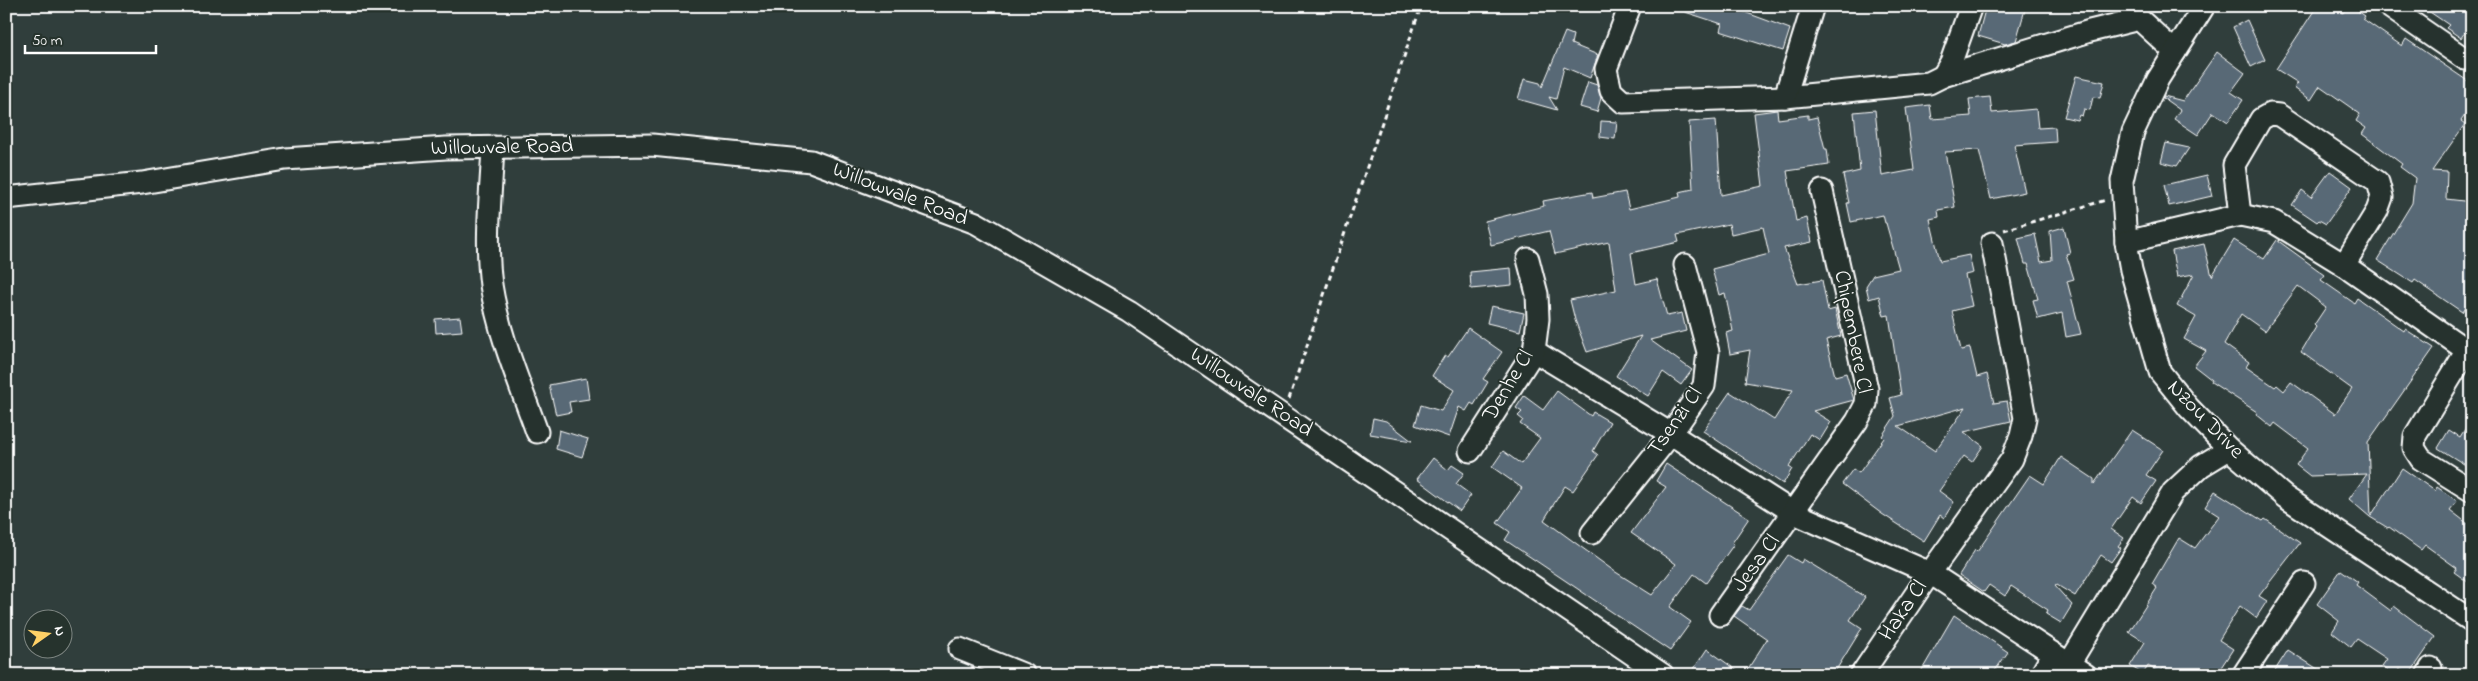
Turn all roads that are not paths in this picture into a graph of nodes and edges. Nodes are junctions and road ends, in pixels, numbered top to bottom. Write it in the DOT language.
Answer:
graph roads {
  1 [pos="1630,6"];
  2 [pos="1813,6"];
  3 [pos="1971,6"];
  4 [pos="2204,6"];
  5 [pos="2388,6"];
  6 [pos="2175,52"];
  7 [pos="2472,59"];
  8 [pos="1943,76"];
  9 [pos="1785,97"];
  10 [pos="493,147"];
  11 [pos="1822,191"];
  12 [pos="6,198"];
  13 [pos="2240,215"];
  14 [pos="2126,242"];
  15 [pos="1992,243"];
  16 [pos="1528,259"];
  17 [pos="1686,265"];
  18 [pos="2344,265"];
  19 [pos="2470,349"];
  20 [pos="1534,351"];
  21 [pos="537,432"];
  22 [pos="1671,434"];
  23 [pos="2229,449"];
  24 [pos="1470,451"];
  25 [pos="2472,491"];
  26 [pos="1794,513"];
  27 [pos="1592,533"];
  28 [pos="1930,573"];
  29 [pos="2304,583"];
  30 [pos="1720,615"];
  31 [pos="2472,621"];
  32 [pos="960,649"];
  33 [pos="2069,664"];
  34 [pos="1025,675"];
  35 [pos="1663,675"];
  36 [pos="1861,675"];
  37 [pos="2041,675"];
  38 [pos="2243,675"];
  1 -- 9 [label="street"];
  2 -- 9 [label="street"];
  3 -- 8 [label="street"];
  4 -- 6 [label="street, Nzou Drive"];
  5 -- 7 [label="street"];
  6 -- 8 [label="street"];
  6 -- 14 [label="street, Nzou Drive"];
  8 -- 9 [label="street"];
  10 -- 12 [label="street, Willowvale Road"];
  10 -- 21 [label="street"];
  10 -- 35 [label="street, Willowvale Road"];
  11 -- 26 [label="street, Chipembere Cl"];
  13 -- 14 [label="street"];
  13 -- 18 [label="street"];
  13 -- 18 [label="street"];
  14 -- 23 [label="street, Nzou Drive"];
  15 -- 28 [label="street, Haka Cl"];
  16 -- 20 [label="street, Denhe Cl"];
  17 -- 22 [label="street, Tsenzi Cl"];
  18 -- 19 [label="street"];
  19 -- 25 [label="street"];
  20 -- 22 [label="street"];
  20 -- 24 [label="street, Denhe Cl"];
  22 -- 26 [label="street"];
  22 -- 27 [label="street, Tsenzi Cl"];
  23 -- 31 [label="street, Nzou Drive"];
  23 -- 33 [label="street"];
  26 -- 28 [label="street"];
  26 -- 30 [label="street, Jesa Cl"];
  28 -- 33 [label="street"];
  28 -- 36 [label="street, Haka Cl"];
  29 -- 38 [label="street"];
  32 -- 34 [label="street"];
  33 -- 37 [label="street"];
}
